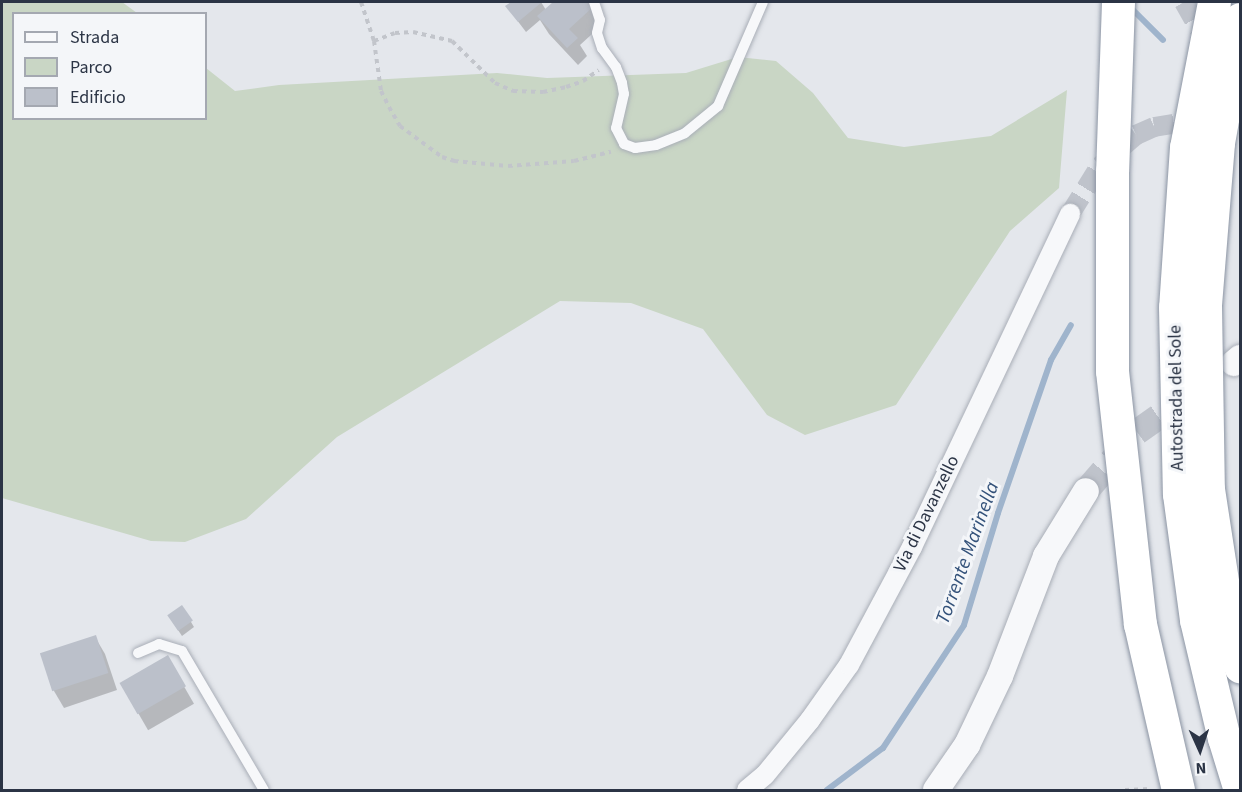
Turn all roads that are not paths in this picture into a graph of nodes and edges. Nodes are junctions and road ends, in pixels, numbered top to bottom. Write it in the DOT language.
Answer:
graph roads {
  1 [pos="594,2"];
  2 [pos="763,2"];
  3 [pos="1118,2"];
  4 [pos="1214,2"];
  5 [pos="1240,19"];
  6 [pos="1070,214"];
  7 [pos="1086,491"];
  8 [pos="138,653"];
  9 [pos="1240,666"];
  10 [pos="264,790"];
  11 [pos="747,790"];
  12 [pos="936,790"];
  13 [pos="1178,790"];
  14 [pos="1240,790"];
  1 -- 2 [label="lane"];
  3 -- 13 [label="highway, bridge"];
  4 -- 14 [label="highway, Autostrada del Sole, bridge"];
  5 -- 9 [label="highway, Autostrada del Sole, bridge"];
  6 -- 11 [label="street, Via di Davanzello"];
  7 -- 12 [label="street"];
  8 -- 10 [label="lane"];
}
